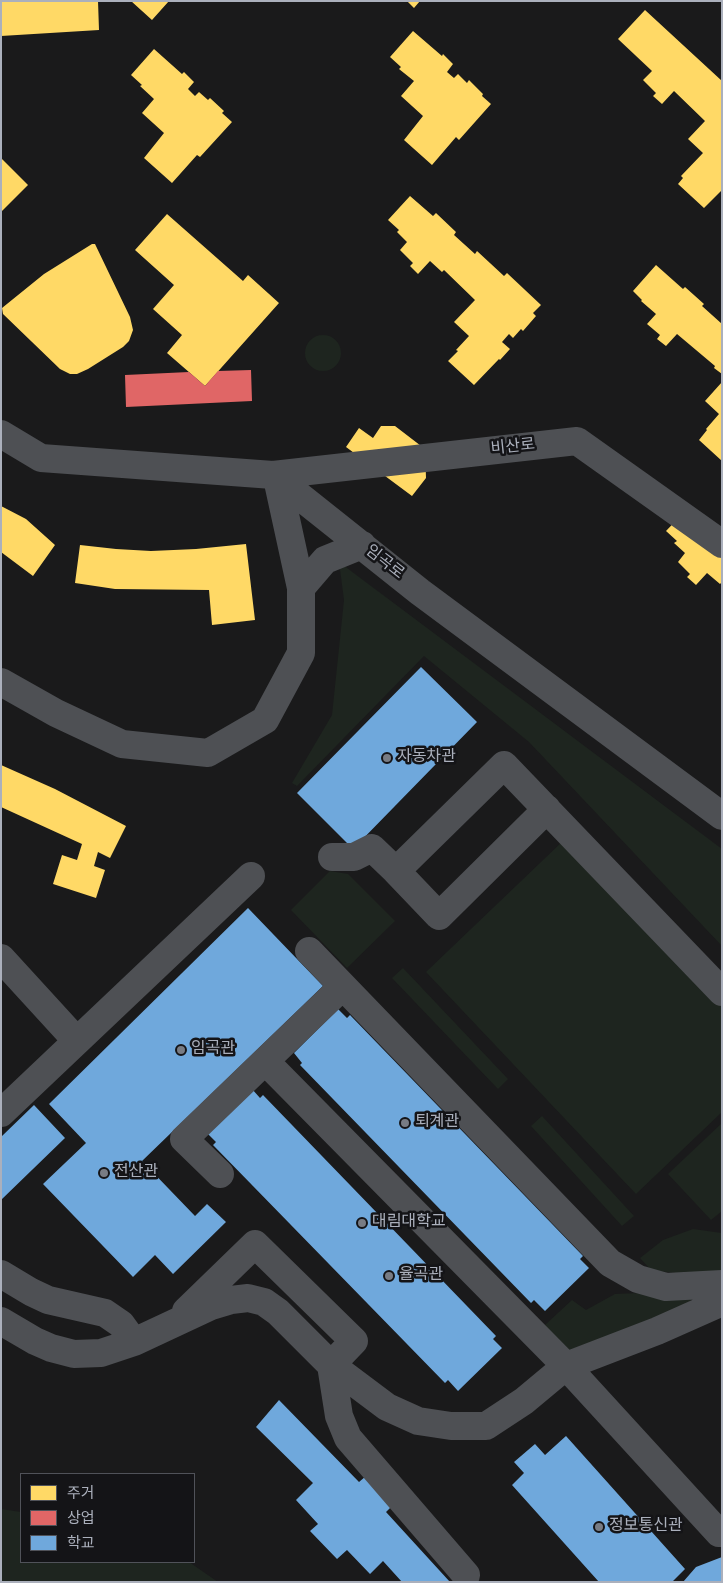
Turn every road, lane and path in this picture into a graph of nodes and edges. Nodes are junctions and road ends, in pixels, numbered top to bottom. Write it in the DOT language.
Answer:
graph roads {
  1 [pos="1,434"];
  2 [pos="275,476"];
  3 [pos="722,544"];
  4 [pos="362,545"];
  5 [pos="301,588"];
  6 [pos="1,682"];
  7 [pos="547,810"];
  8 [pos="722,816"];
  9 [pos="332,857"];
  10 [pos="396,871"];
  11 [pos="251,876"];
  12 [pos="309,951"];
  13 [pos="1,958"];
  14 [pos="342,987"];
  15 [pos="722,992"];
  16 [pos="76,1040"];
  17 [pos="265,1061"];
  18 [pos="1,1112"];
  19 [pos="220,1174"];
  20 [pos="1,1274"];
  21 [pos="722,1284"];
  22 [pos="722,1302"];
  23 [pos="1,1320"];
  24 [pos="174,1323"];
  25 [pos="134,1342"];
  26 [pos="331,1365"];
  27 [pos="566,1366"];
  28 [pos="719,1533"];
  29 [pos="466,1575"];
  1 -- 2 [label="street"];
  2 -- 3 [label="street, 비산로"];
  2 -- 4 [label="street, 임곡로"];
  2 -- 5 [label="street"];
  4 -- 5 [label="street"];
  4 -- 8 [label="street, 임곡로"];
  5 -- 6 [label="street"];
  7 -- 10 [label="street"];
  7 -- 10 [label="street"];
  7 -- 15 [label="street"];
  9 -- 10 [label="street"];
  11 -- 16 [label="street"];
  12 -- 14 [label="street"];
  13 -- 16 [label="street"];
  14 -- 17 [label="street"];
  14 -- 21 [label="street"];
  16 -- 18 [label="street"];
  17 -- 19 [label="street"];
  17 -- 27 [label="street"];
  20 -- 25 [label="street"];
  22 -- 27 [label="street"];
  23 -- 25 [label="street"];
  24 -- 25 [label="street"];
  24 -- 26 [label="street"];
  24 -- 26 [label="street"];
  26 -- 27 [label="street"];
  26 -- 29 [label="street"];
  27 -- 28 [label="street"];
}
